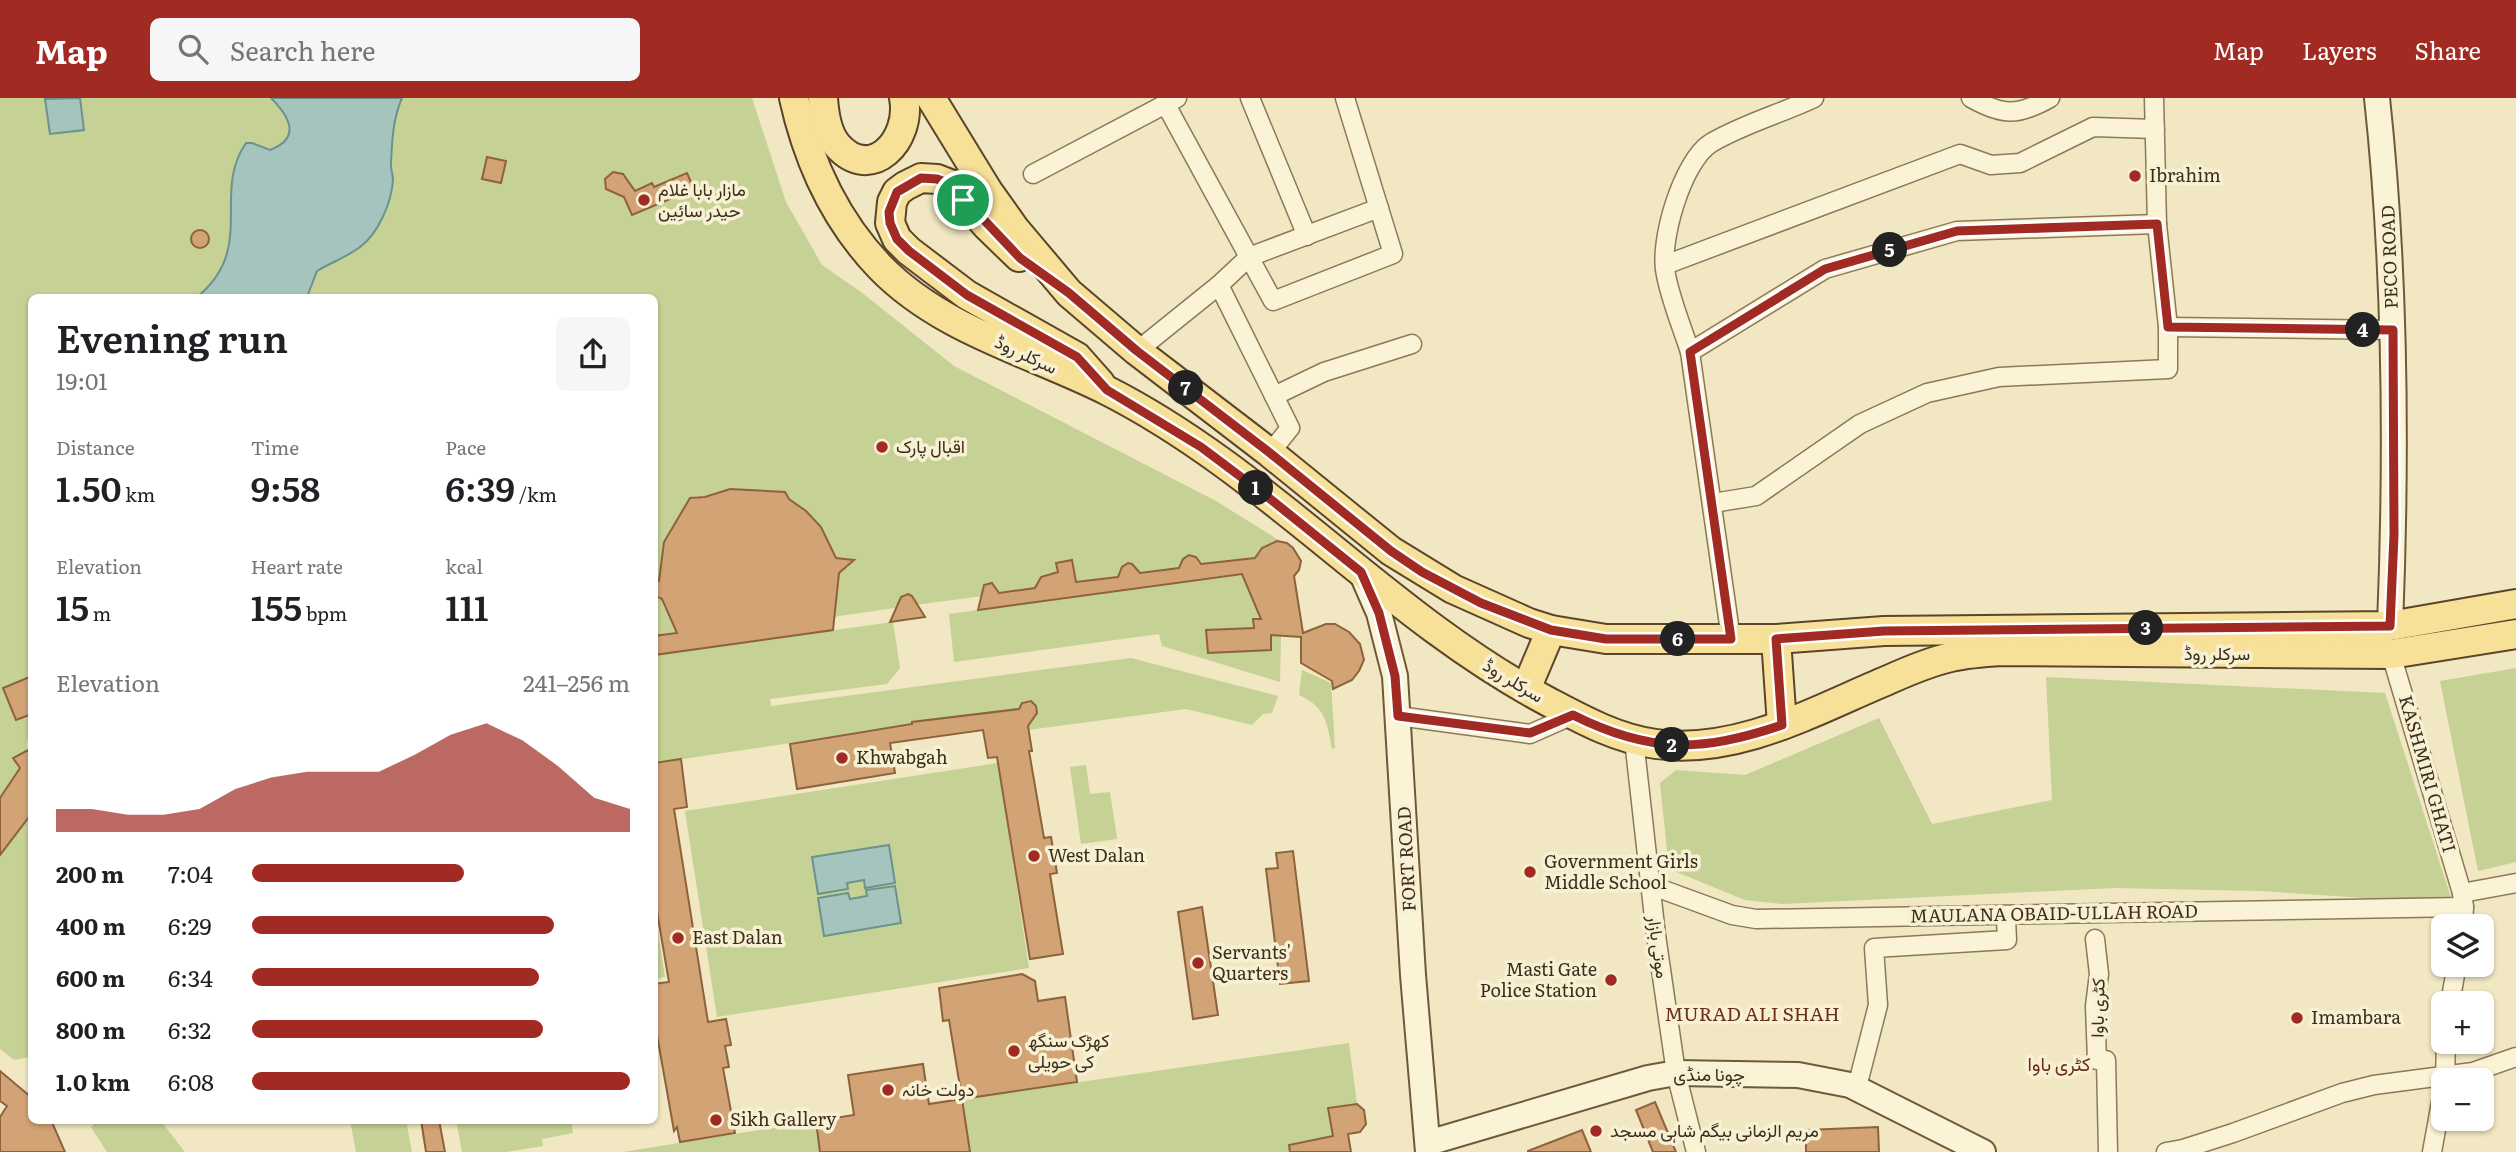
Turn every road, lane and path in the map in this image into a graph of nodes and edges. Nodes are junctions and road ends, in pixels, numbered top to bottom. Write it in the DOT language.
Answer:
graph roads {
  1 [pos="794,98"];
  2 [pos="822,98"];
  3 [pos="904,98"];
  4 [pos="931,98"];
  5 [pos="1250,98"];
  6 [pos="1345,98"];
  7 [pos="1814,98"];
  8 [pos="1970,98"];
  9 [pos="2050,98"];
  10 [pos="2154,98"];
  11 [pos="2377,98"];
  12 [pos="1171,101"];
  13 [pos="2155,129"];
  14 [pos="1033,174"];
  15 [pos="1379,208"];
  16 [pos="2157,224"];
  17 [pos="1307,236"];
  18 [pos="1249,257"];
  19 [pos="1665,265"];
  20 [pos="1219,285"];
  21 [pos="1069,293"];
  22 [pos="2168,327"];
  23 [pos="2393,330"];
  24 [pos="1412,344"];
  25 [pos="1137,351"];
  26 [pos="1690,352"];
  27 [pos="1107,390"];
  28 [pos="1274,396"];
  29 [pos="1270,453"];
  30 [pos="1713,503"];
  31 [pos="1361,572"];
  32 [pos="2516,604"];
  33 [pos="2390,626"];
  34 [pos="1551,630"];
  35 [pos="2516,634"];
  36 [pos="1731,639"];
  37 [pos="1776,639"];
  38 [pos="2391,654"];
  39 [pos="1526,690"];
  40 [pos="1573,715"];
  41 [pos="1398,716"];
  42 [pos="1782,725"];
  43 [pos="1634,740"];
  44 [pos="2516,883"];
  45 [pos="1650,885"];
  46 [pos="2463,900"];
  47 [pos="2463,914"];
  48 [pos="2006,919"];
  49 [pos="2095,939"];
  50 [pos="2516,1057"];
  51 [pos="2484,1068"];
  52 [pos="1676,1073"];
  53 [pos="2431,1083"];
  54 [pos="1857,1087"];
  55 [pos="2436,1131"];
  56 [pos="1428,1148"];
  57 [pos="1696,1152"];
  58 [pos="1983,1152"];
  59 [pos="2108,1152"];
  60 [pos="2166,1152"];
  61 [pos="2432,1152"];
  1 -- 27 [label="main road, سرکلر روڈ"];
  2 -- 3 [label="main road"];
  4 -- 21 [label="main road, سرکلر روڈ"];
  5 -- 17 [label="street"];
  6 -- 15 [label="street"];
  7 -- 19 [label="street"];
  8 -- 9 [label="street"];
  10 -- 13 [label="street"];
  11 -- 23 [label="street, PECO ROAD"];
  12 -- 14 [label="street"];
  12 -- 18 [label="street"];
  13 -- 16 [label="street"];
  13 -- 19 [label="street"];
  15 -- 17 [label="street"];
  15 -- 18 [label="street"];
  16 -- 22 [label="street"];
  16 -- 26 [label="street"];
  17 -- 18 [label="street"];
  18 -- 20 [label="street"];
  19 -- 26 [label="street"];
  20 -- 25 [label="street"];
  20 -- 28 [label="street"];
  21 -- 25 [label="main road, سرکلر روڈ"];
  21 -- 27 [label="main road"];
  22 -- 23 [label="street"];
  22 -- 30 [label="street"];
  23 -- 33 [label="street, PECO ROAD"];
  24 -- 28 [label="street"];
  25 -- 29 [label="main road, سرکلر روڈ"];
  26 -- 30 [label="street"];
  27 -- 31 [label="main road, سرکلر روڈ"];
  28 -- 29 [label="street"];
  29 -- 34 [label="main road, سرکلر روڈ"];
  30 -- 36 [label="street"];
  31 -- 39 [label="main road, سرکلر روڈ"];
  31 -- 41 [label="street, FORT ROAD"];
  32 -- 33 [label="main road, سرکلر روڈ"];
  33 -- 37 [label="main road, سرکلر روڈ"];
  34 -- 36 [label="main road, سرکلر روڈ"];
  34 -- 39 [label="main road"];
  35 -- 38 [label="main road, سرکلر روڈ"];
  36 -- 37 [label="main road, سرکلر روڈ"];
  37 -- 42 [label="main road"];
  38 -- 42 [label="main road, سرکلر روڈ"];
  38 -- 46 [label="street, KASHMIRI GHATI"];
  39 -- 40 [label="main road, سرکلر روڈ"];
  40 -- 41 [label="street"];
  40 -- 43 [label="main road, سرکلر روڈ"];
  41 -- 56 [label="street, FORT ROAD"];
  42 -- 43 [label="main road, سرکلر روڈ"];
  43 -- 45 [label="street, موتی بازار"];
  44 -- 46 [label="street, MAULANA OBAID-ULLAH ROAD"];
  45 -- 46 [label="street, MAULANA OBAID-ULLAH ROAD"];
  45 -- 52 [label="street, موتی بازار"];
  46 -- 47 [label="street, KASHMIRI GHATI"];
  48 -- 54 [label="street"];
  49 -- 59 [label="street, کٹری باوا"];
  50 -- 51 [label="street"];
  52 -- 54 [label="street, چونا منڈی"];
  52 -- 56 [label="street, چونا منڈی"];
  52 -- 57 [label="street, موتی بازار"];
  53 -- 60 [label="street"];
  54 -- 58 [label="street, چونا منڈی"];
  55 -- 61 [label="street"];
}
